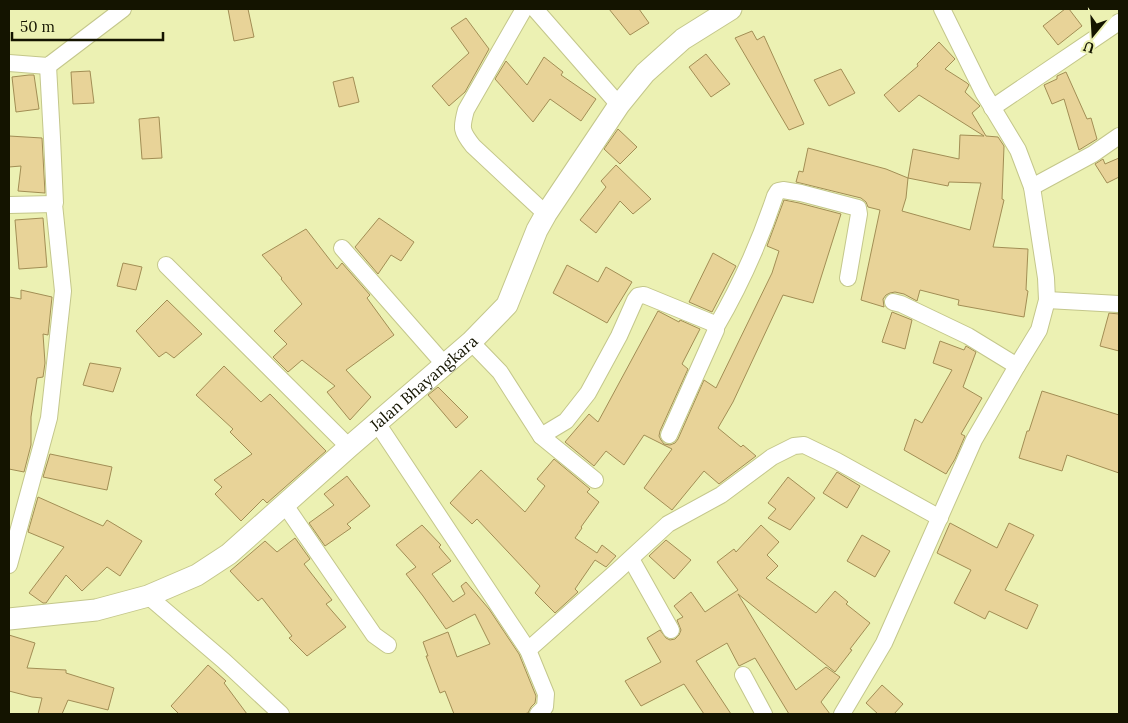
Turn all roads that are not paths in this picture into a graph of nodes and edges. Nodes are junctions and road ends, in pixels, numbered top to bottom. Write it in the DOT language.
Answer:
graph roads {
  1 [pos="123,9"];
  2 [pos="524,9"];
  3 [pos="536,9"];
  4 [pos="731,9"];
  5 [pos="942,9"];
  6 [pos="1119,22"];
  7 [pos="9,63"];
  8 [pos="48,66"];
  9 [pos="619,106"];
  10 [pos="992,108"];
  11 [pos="1119,136"];
  12 [pos="1032,187"];
  13 [pos="54,204"];
  14 [pos="9,206"];
  15 [pos="546,214"];
  16 [pos="342,248"];
  17 [pos="166,265"];
  18 [pos="848,278"];
  19 [pos="1046,300"];
  20 [pos="894,302"];
  21 [pos="1119,304"];
  22 [pos="716,327"];
  23 [pos="471,342"];
  24 [pos="444,364"];
  25 [pos="1017,366"];
  26 [pos="377,424"];
  27 [pos="669,435"];
  28 [pos="541,436"];
  29 [pos="349,448"];
  30 [pos="595,480"];
  31 [pos="285,505"];
  32 [pos="940,518"];
  33 [pos="631,559"];
  34 [pos="9,565"];
  35 [pos="148,596"];
  36 [pos="9,619"];
  37 [pos="671,630"];
  38 [pos="388,645"];
  39 [pos="528,650"];
  40 [pos="743,675"];
  41 [pos="281,714"];
  42 [pos="538,714"];
  43 [pos="764,714"];
  44 [pos="842,714"];
  1 -- 8 [label="street"];
  2 -- 15 [label="street"];
  3 -- 9 [label="street"];
  4 -- 9 [label="street, Jalan Bhayangkara"];
  5 -- 10 [label="street"];
  6 -- 10 [label="street"];
  7 -- 8 [label="street"];
  8 -- 13 [label="street"];
  9 -- 15 [label="street, Jalan Bhayangkara"];
  10 -- 12 [label="street"];
  11 -- 12 [label="street"];
  12 -- 19 [label="street"];
  13 -- 14 [label="street"];
  13 -- 34 [label="street"];
  15 -- 23 [label="street, Jalan Bhayangkara"];
  16 -- 24 [label="street"];
  17 -- 29 [label="street"];
  18 -- 22 [label="street"];
  19 -- 21 [label="street"];
  19 -- 25 [label="street"];
  20 -- 25 [label="street"];
  22 -- 27 [label="street"];
  22 -- 28 [label="street"];
  23 -- 24 [label="street, Jalan Bhayangkara"];
  23 -- 28 [label="street"];
  24 -- 26 [label="street, Jalan Bhayangkara"];
  25 -- 32 [label="street"];
  26 -- 29 [label="street, Jalan Bhayangkara"];
  26 -- 39 [label="street"];
  28 -- 30 [label="street"];
  29 -- 31 [label="street, Jalan Bhayangkara"];
  31 -- 35 [label="street, Jalan Bhayangkara"];
  31 -- 38 [label="street"];
  32 -- 33 [label="street"];
  32 -- 44 [label="street"];
  33 -- 37 [label="street"];
  33 -- 39 [label="street"];
  35 -- 36 [label="street, Jalan Bhayangkara"];
  35 -- 41 [label="street"];
  39 -- 42 [label="street"];
  40 -- 43 [label="street"];
}
